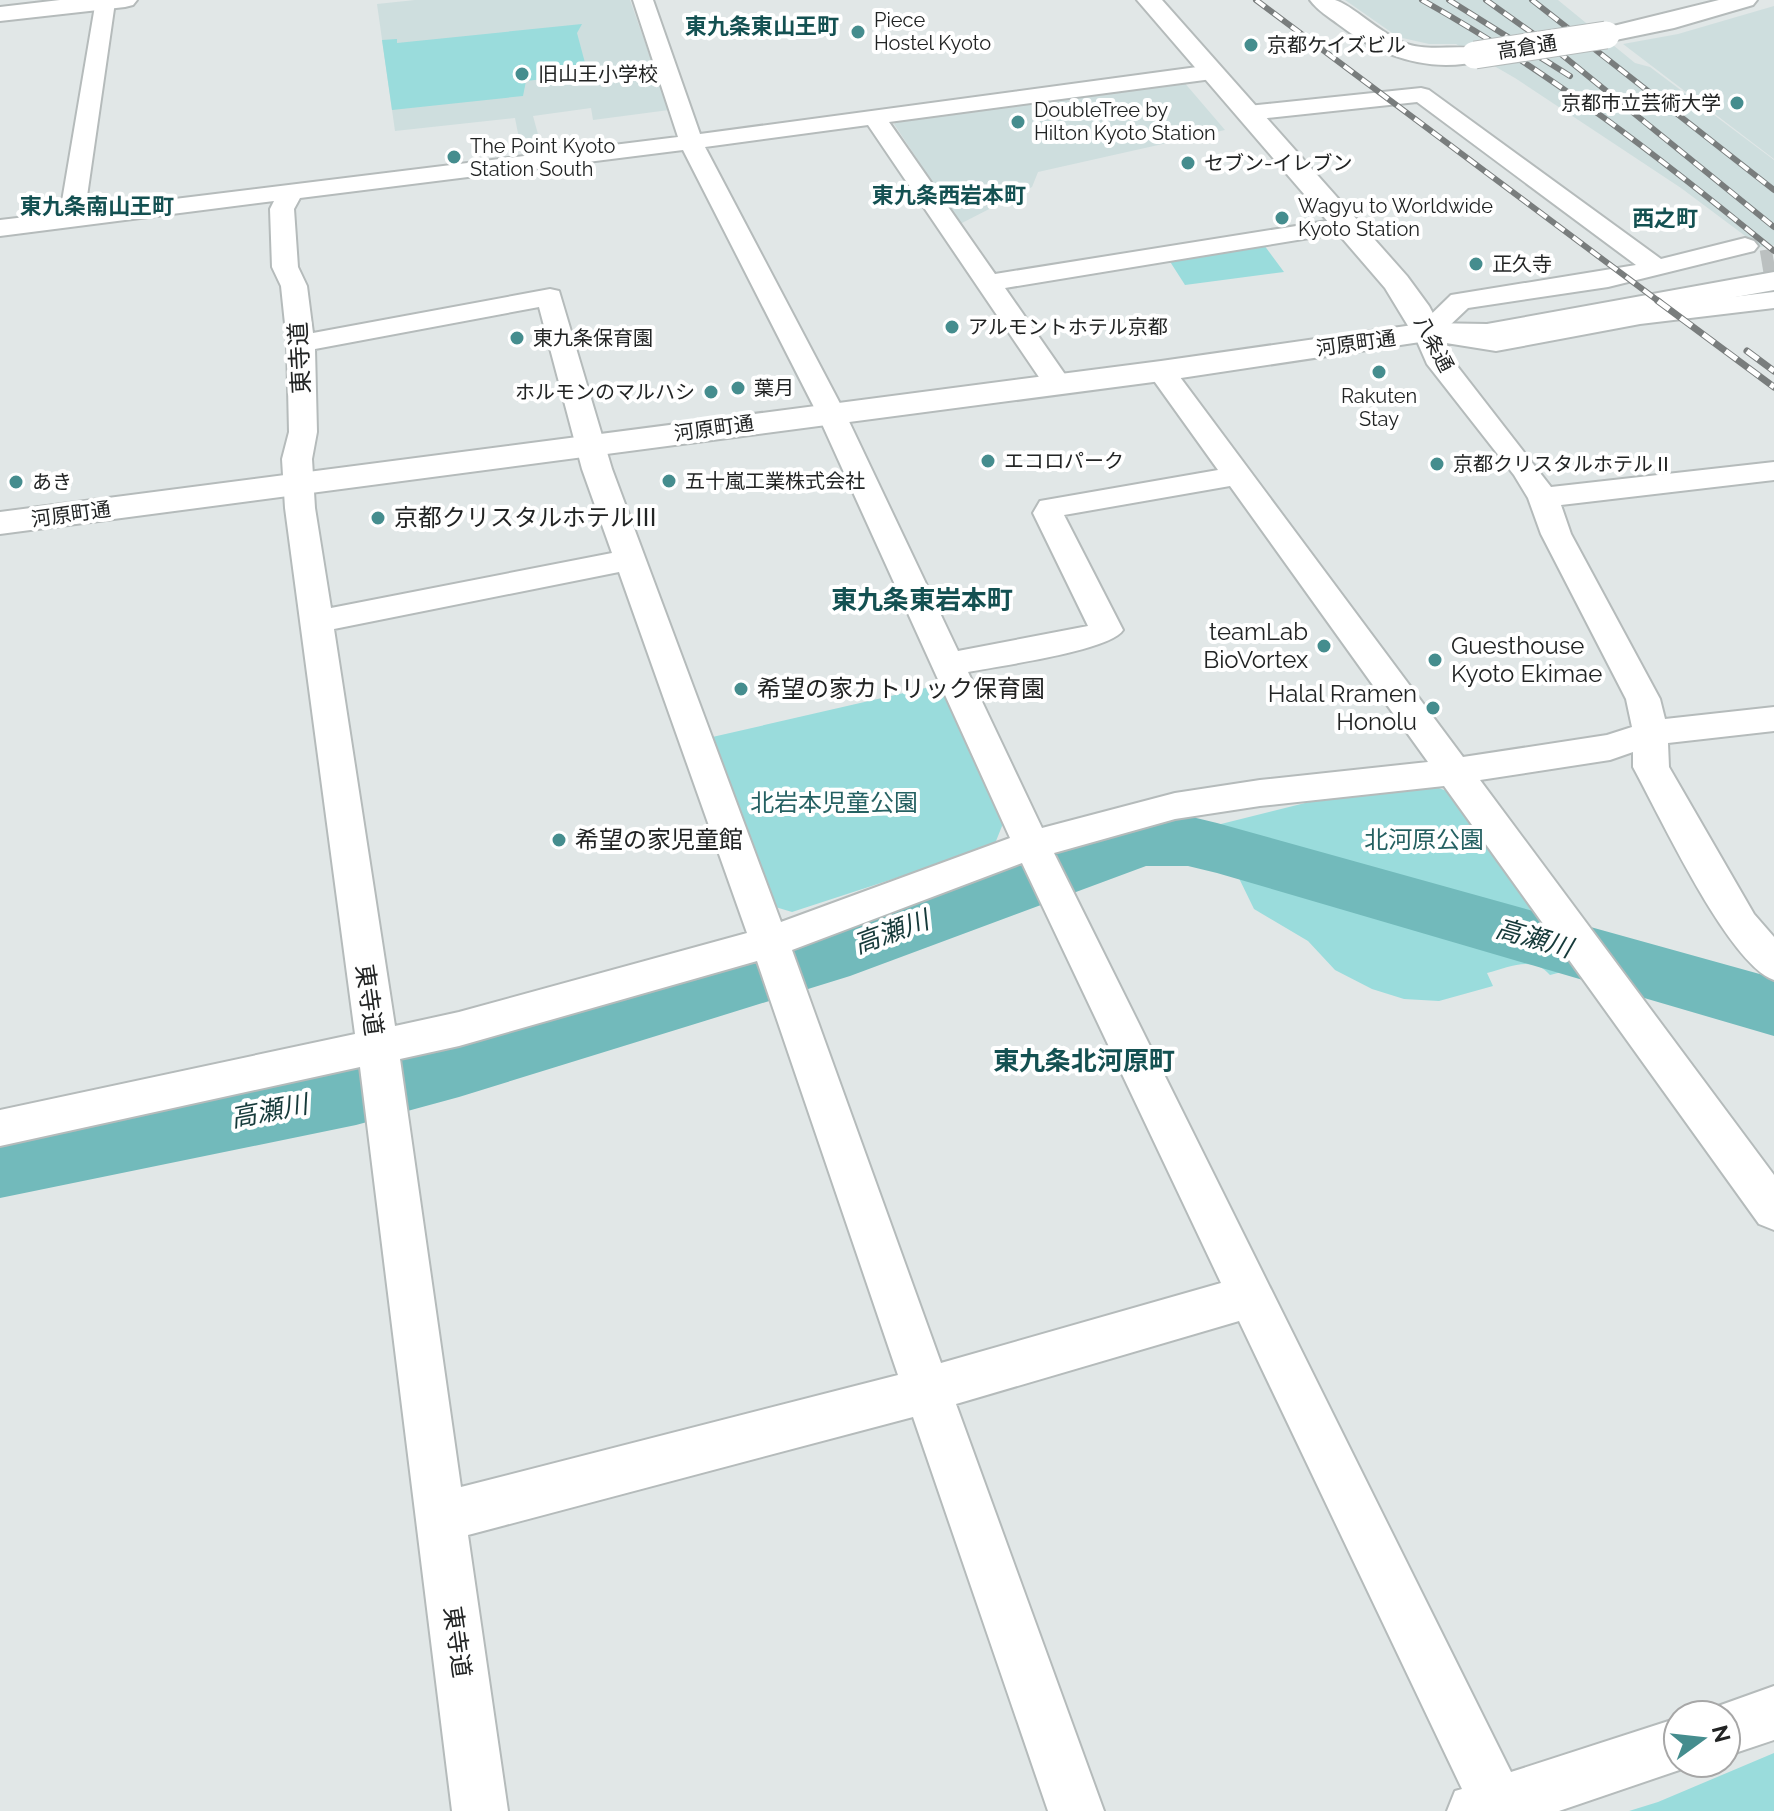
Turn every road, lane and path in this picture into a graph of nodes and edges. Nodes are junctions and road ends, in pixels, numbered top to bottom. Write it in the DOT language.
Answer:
graph roads {
  1 [pos="643,0"];
  2 [pos="1149,0"];
  3 [pos="1322,0"];
  4 [pos="1745,0"];
  5 [pos="115,1"];
  6 [pos="66,3"];
  7 [pos="0,14"];
  8 [pos="1212,72"];
  9 [pos="1248,113"];
  10 [pos="874,117"];
  11 [pos="691,142"];
  12 [pos="291,193"];
  13 [pos="72,217"];
  14 [pos="1346,225"];
  15 [pos="0,228"];
  16 [pos="1760,264"];
  17 [pos="1657,268"];
  18 [pos="988,283"];
  19 [pos="1774,300"];
  20 [pos="1427,332"];
  21 [pos="301,343"];
  22 [pos="1161,371"];
  23 [pos="1057,383"];
  24 [pos="831,413"];
  25 [pos="589,445"];
  26 [pos="1774,471"];
  27 [pos="1237,476"];
  28 [pos="298,485"];
  29 [pos="1543,498"];
  30 [pos="0,523"];
  31 [pos="632,559"];
  32 [pos="314,622"];
  33 [pos="949,664"];
  34 [pos="1774,719"];
  35 [pos="1651,733"];
  36 [pos="1452,771"];
  37 [pos="1041,866"];
  38 [pos="775,961"];
  39 [pos="1774,964"];
  40 [pos="380,1071"];
  41 [pos="0,1128"];
  42 [pos="1774,1210"];
  43 [pos="1250,1296"];
  44 [pos="927,1390"];
  45 [pos="441,1517"];
  46 [pos="1774,1713"];
  47 [pos="1742,1724"];
  48 [pos="1662,1750"];
  49 [pos="1486,1808"];
  50 [pos="480,1811"];
  51 [pos="1076,1811"];
  1 -- 11 [label="street"];
  2 -- 8 [label="main road, 八条通"];
  3 -- 4 [label="main road, 高倉通, bridge"];
  5 -- 6 [label="main road"];
  5 -- 13 [label="street"];
  6 -- 7 [label="main road"];
  8 -- 9 [label="main road, 八条通"];
  8 -- 10 [label="street"];
  9 -- 14 [label="main road, 八条通"];
  9 -- 17 [label="street"];
  10 -- 11 [label="street"];
  10 -- 18 [label="street"];
  11 -- 12 [label="street"];
  11 -- 24 [label="street"];
  12 -- 13 [label="street"];
  12 -- 21 [label="street, 東寺道"];
  13 -- 15 [label="street"];
  14 -- 18 [label="street"];
  14 -- 20 [label="main road, 八条通"];
  16 -- 17 [label="street"];
  16 -- 20 [label="main road, 河原町通"];
  17 -- 20 [label="street"];
  18 -- 23 [label="street"];
  19 -- 20 [label="street"];
  20 -- 22 [label="main road, 河原町通"];
  20 -- 29 [label="street, 八条通"];
  21 -- 25 [label="street"];
  21 -- 28 [label="street, 東寺道"];
  22 -- 23 [label="main road, 河原町通"];
  22 -- 27 [label="street"];
  23 -- 24 [label="main road, 河原町通"];
  24 -- 25 [label="main road, 河原町通"];
  24 -- 33 [label="street"];
  25 -- 28 [label="main road, 河原町通"];
  25 -- 31 [label="street"];
  26 -- 29 [label="street"];
  27 -- 33 [label="street"];
  27 -- 36 [label="street"];
  28 -- 30 [label="main road, 河原町通"];
  28 -- 32 [label="street, 東寺道"];
  29 -- 35 [label="street, 八条通"];
  31 -- 32 [label="street"];
  31 -- 38 [label="street"];
  32 -- 40 [label="street, 東寺道"];
  33 -- 37 [label="street"];
  34 -- 35 [label="street"];
  35 -- 36 [label="street"];
  35 -- 39 [label="street, 八条通"];
  36 -- 37 [label="street"];
  36 -- 42 [label="street"];
  37 -- 38 [label="street"];
  37 -- 43 [label="street"];
  38 -- 40 [label="street"];
  38 -- 44 [label="street"];
  40 -- 41 [label="street"];
  40 -- 45 [label="street, 東寺道"];
  43 -- 44 [label="street"];
  43 -- 49 [label="street"];
  44 -- 45 [label="street"];
  44 -- 51 [label="street"];
  45 -- 50 [label="street, 東寺道"];
  46 -- 47 [label="street"];
  48 -- 49 [label="street"];
}
